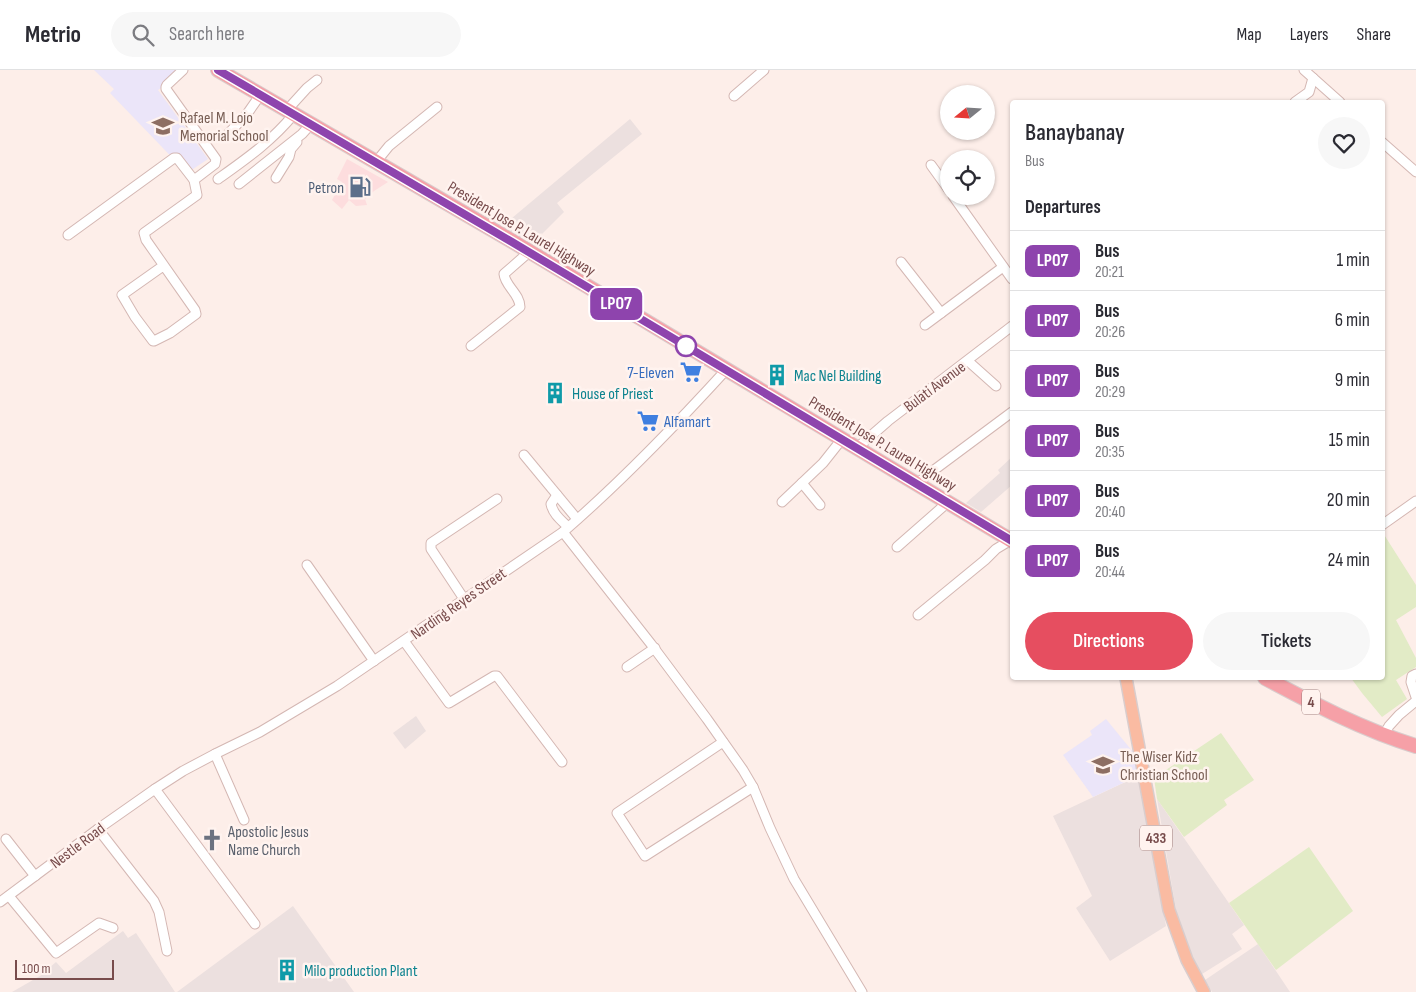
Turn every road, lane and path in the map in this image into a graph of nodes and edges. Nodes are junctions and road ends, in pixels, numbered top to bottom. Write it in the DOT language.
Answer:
graph roads {
  1 [pos="183,70"];
  2 [pos="218,70"];
  3 [pos="764,70"];
  4 [pos="1304,70"];
  5 [pos="1313,78"];
  6 [pos="317,80"];
  7 [pos="261,94"];
  8 [pos="734,96"];
  9 [pos="1298,100"];
  10 [pos="1338,100"];
  11 [pos="437,107"];
  12 [pos="291,112"];
  13 [pos="314,125"];
  14 [pos="226,136"];
  15 [pos="1385,145"];
  16 [pos="376,162"];
  17 [pos="931,165"];
  18 [pos="1416,172"];
  19 [pos="276,178"];
  20 [pos="940,178"];
  21 [pos="218,179"];
  22 [pos="194,180"];
  23 [pos="239,184"];
  24 [pos="959,205"];
  25 [pos="68,235"];
  26 [pos="529,252"];
  27 [pos="901,262"];
  28 [pos="163,266"];
  29 [pos="1003,266"];
  30 [pos="1010,276"];
  31 [pos="941,313"];
  32 [pos="925,325"];
  33 [pos="1010,328"];
  34 [pos="471,346"];
  35 [pos="968,361"];
  36 [pos="726,370"];
  37 [pos="996,386"];
  38 [pos="1010,413"];
  39 [pos="842,439"];
  40 [pos="858,448"];
  41 [pos="524,455"];
  42 [pos="802,483"];
  43 [pos="918,484"];
  44 [pos="557,495"];
  45 [pos="497,500"];
  46 [pos="1416,501"];
  47 [pos="782,502"];
  48 [pos="947,502"];
  49 [pos="820,505"];
  50 [pos="577,520"];
  51 [pos="1385,523"];
  52 [pos="566,529"];
  53 [pos="1010,539"];
  54 [pos="1010,541"];
  55 [pos="897,547"];
  56 [pos="307,565"];
  57 [pos="464,599"];
  58 [pos="918,615"];
  59 [pos="404,641"];
  60 [pos="654,648"];
  61 [pos="374,661"];
  62 [pos="627,667"];
  63 [pos="1416,674"];
  64 [pos="1126,680"];
  65 [pos="1269,680"];
  66 [pos="1416,697"];
  67 [pos="1416,701"];
  68 [pos="1383,736"];
  69 [pos="723,742"];
  70 [pos="1416,746"];
  71 [pos="215,754"];
  72 [pos="562,762"];
  73 [pos="752,786"];
  74 [pos="154,789"];
  75 [pos="244,820"];
  76 [pos="98,829"];
  77 [pos="6,839"];
  78 [pos="35,876"];
  79 [pos="10,896"];
  80 [pos="0,902"];
  81 [pos="255,924"];
  82 [pos="114,928"];
  83 [pos="167,951"];
  84 [pos="862,992"];
  85 [pos="1204,992"];
  1 -- 22 [label="street"];
  2 -- 7 [label="highway, President Jose P. Laurel Highway"];
  3 -- 8 [label="street"];
  4 -- 5 [label="street"];
  5 -- 9 [label="street"];
  5 -- 10 [label="street"];
  6 -- 12 [label="street"];
  7 -- 12 [label="highway, President Jose P. Laurel Highway"];
  7 -- 14 [label="street"];
  11 -- 16 [label="street"];
  12 -- 13 [label="highway, President Jose P. Laurel Highway"];
  12 -- 21 [label="street"];
  13 -- 16 [label="highway, President Jose P. Laurel Highway"];
  13 -- 19 [label="street"];
  13 -- 23 [label="street"];
  15 -- 18 [label="street"];
  16 -- 26 [label="highway, President Jose P. Laurel Highway"];
  17 -- 20 [label="street"];
  22 -- 25 [label="street"];
  22 -- 28 [label="street"];
  24 -- 29 [label="street"];
  26 -- 34 [label="street"];
  26 -- 36 [label="highway, President Jose P. Laurel Highway"];
  27 -- 31 [label="street"];
  28 -- 28 [label="street"];
  29 -- 30 [label="street"];
  29 -- 31 [label="street"];
  31 -- 32 [label="street"];
  33 -- 35 [label="street, Bulati Avenue"];
  35 -- 37 [label="street"];
  35 -- 40 [label="street, Bulati Avenue"];
  36 -- 39 [label="highway, President Jose P. Laurel Highway"];
  36 -- 50 [label="street, Narding Reyes Street"];
  38 -- 43 [label="street"];
  39 -- 40 [label="highway, President Jose P. Laurel Highway"];
  39 -- 42 [label="street"];
  40 -- 43 [label="highway, President Jose P. Laurel Highway"];
  41 -- 44 [label="street"];
  42 -- 47 [label="street"];
  42 -- 49 [label="street"];
  43 -- 48 [label="highway, President Jose P. Laurel Highway"];
  44 -- 50 [label="street"];
  44 -- 52 [label="street"];
  45 -- 57 [label="street"];
  46 -- 51 [label="street"];
  48 -- 53 [label="highway, President Jose P. Laurel Highway"];
  48 -- 55 [label="street"];
  50 -- 52 [label="street, Narding Reyes Street"];
  52 -- 57 [label="street, Narding Reyes Street"];
  52 -- 60 [label="street"];
  54 -- 58 [label="street"];
  56 -- 61 [label="street"];
  57 -- 59 [label="street, Narding Reyes Street"];
  59 -- 61 [label="street, Narding Reyes Street"];
  59 -- 72 [label="street"];
  60 -- 62 [label="street"];
  60 -- 69 [label="street"];
  61 -- 71 [label="street, Narding Reyes Street"];
  63 -- 66 [label="street"];
  64 -- 85 [label="main road, 433"];
  65 -- 68 [label="highway, 4"];
  67 -- 68 [label="street"];
  68 -- 70 [label="highway, 4"];
  69 -- 73 [label="street"];
  69 -- 73 [label="street"];
  71 -- 74 [label="street, Narding Reyes Street"];
  71 -- 75 [label="street"];
  73 -- 84 [label="street"];
  74 -- 76 [label="street, Nestle Road"];
  74 -- 81 [label="street"];
  76 -- 78 [label="street, Nestle Road"];
  76 -- 83 [label="street"];
  77 -- 78 [label="street"];
  78 -- 79 [label="street, Nestle Road"];
  79 -- 80 [label="street, Nestle Road"];
  79 -- 82 [label="street"];
}
